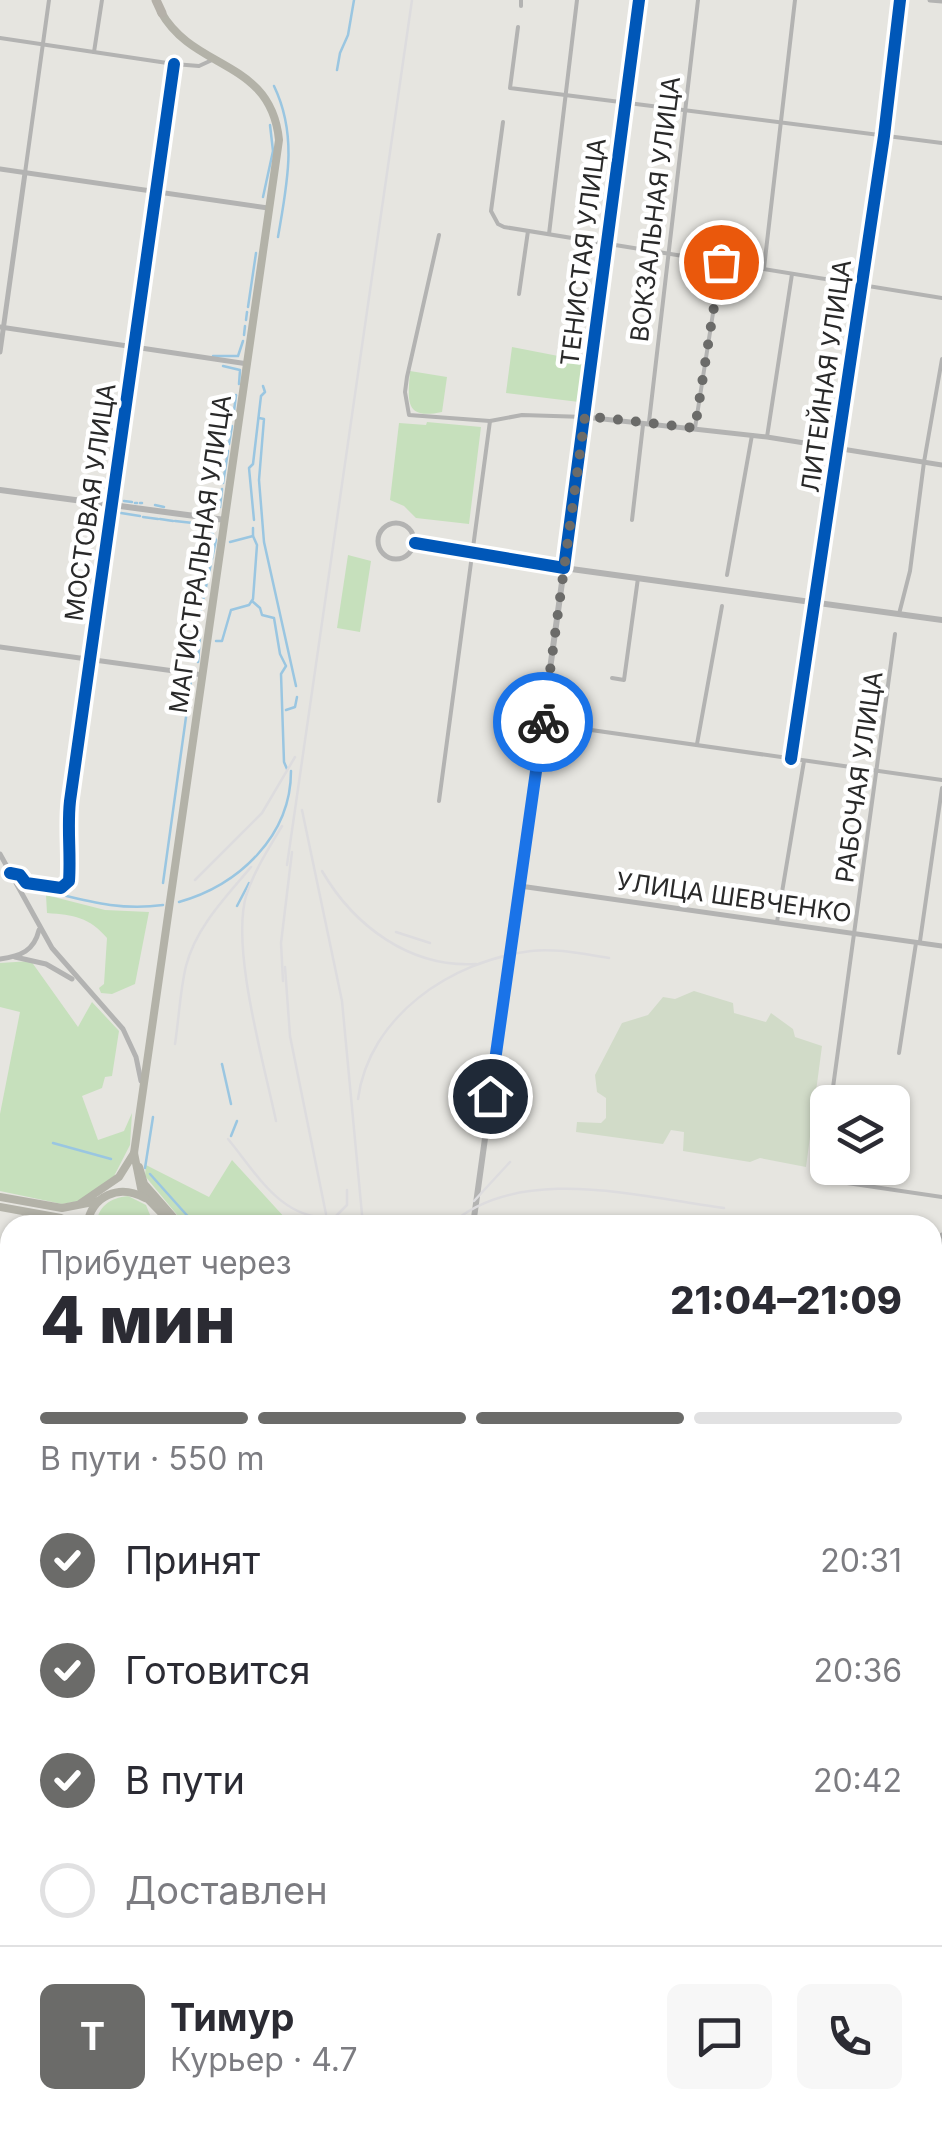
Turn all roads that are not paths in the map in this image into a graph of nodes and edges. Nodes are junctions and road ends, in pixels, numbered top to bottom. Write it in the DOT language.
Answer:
graph roads {
  1 [pos="49,0"];
  2 [pos="102,0"];
  3 [pos="156,0"];
  4 [pos="577,0"];
  5 [pos="638,0"];
  6 [pos="698,0"];
  7 [pos="795,0"];
  8 [pos="900,0"];
  9 [pos="930,0"];
  10 [pos="942,1"];
  11 [pos="162,13"];
  12 [pos="518,27"];
  13 [pos="0,38"];
  14 [pos="43,45"];
  15 [pos="94,52"];
  16 [pos="214,58"];
  17 [pos="174,64"];
  18 [pos="565,96"];
  19 [pos="625,103"];
  20 [pos="684,112"];
  21 [pos="503,122"];
  22 [pos="781,122"];
  23 [pos="884,136"];
  24 [pos="942,144"];
  25 [pos="0,170"];
  26 [pos="24,173"];
  27 [pos="156,192"];
  28 [pos="271,208"];
  29 [pos="528,231"];
  30 [pos="549,234"];
  31 [pos="438,236"];
  32 [pos="606,244"];
  33 [pos="667,254"];
  34 [pos="721,262"];
  35 [pos="764,269"];
  36 [pos="792,274"];
  37 [pos="862,286"];
  38 [pos="519,294"];
  39 [pos="942,298"];
  40 [pos="2,327"];
  41 [pos="135,345"];
  42 [pos="0,352"];
  43 [pos="942,359"];
  44 [pos="248,364"];
  45 [pos="585,416"];
  46 [pos="490,421"];
  47 [pos="646,423"];
  48 [pos="695,428"];
  49 [pos="752,435"];
  50 [pos="767,437"];
  51 [pos="839,449"];
  52 [pos="924,462"];
  53 [pos="942,465"];
  54 [pos="0,490"];
  55 [pos="112,505"];
  56 [pos="225,520"];
  57 [pos="632,520"];
  58 [pos="415,544"];
  59 [pos="470,553"];
  60 [pos="564,568"];
  61 [pos="726,576"];
  62 [pos="638,578"];
  63 [pos="814,602"];
  64 [pos="722,606"];
  65 [pos="899,614"];
  66 [pos="942,620"];
  67 [pos="896,634"];
  68 [pos="0,647"];
  69 [pos="90,659"];
  70 [pos="202,675"];
  71 [pos="612,678"];
  72 [pos="542,723"];
  73 [pos="697,745"];
  74 [pos="791,759"];
  75 [pos="804,760"];
  76 [pos="879,771"];
  77 [pos="942,780"];
  78 [pos="942,788"];
  79 [pos="439,801"];
  80 [pos="0,854"];
  81 [pos="10,873"];
  82 [pos="520,886"];
  83 [pos="777,922"];
  84 [pos="40,927"];
  85 [pos="854,934"];
  86 [pos="918,943"];
  87 [pos="942,946"];
  88 [pos="15,957"];
  89 [pos="0,959"];
  90 [pos="81,985"];
  91 [pos="899,1053"];
  92 [pos="142,1084"];
  93 [pos="833,1085"];
  94 [pos="134,1153"];
  95 [pos="854,1185"];
  96 [pos="114,1192"];
  97 [pos="0,1197"];
  98 [pos="145,1198"];
  99 [pos="942,1198"];
  100 [pos="98,1201"];
  101 [pos="0,1207"];
  102 [pos="154,1208"];
  103 [pos="44,1215"];
  104 [pos="54,1215"];
  105 [pos="70,1215"];
  106 [pos="73,1215"];
  107 [pos="92,1215"];
  108 [pos="156,1215"];
  109 [pos="163,1215"];
  110 [pos="169,1215"];
  111 [pos="474,1215"];
  1 -- 14 [label="street"];
  2 -- 15 [label="street"];
  3 -- 11 [label="highway"];
  4 -- 18 [label="street"];
  5 -- 19 [label="street, ТЕНИСТАЯ УЛИЦА"];
  6 -- 20 [label="street, ВОКЗАЛЬНАЯ УЛИЦА"];
  7 -- 22 [label="street"];
  8 -- 23 [label="street, ЛИТЕЙНАЯ УЛИЦА"];
  9 -- 10 [label="street"];
  11 -- 16 [label="main road, МАГИСТРАЛЬНАЯ УЛИЦА"];
  12 -- 18 [label="street"];
  13 -- 14 [label="street"];
  14 -- 15 [label="street"];
  14 -- 26 [label="street"];
  15 -- 17 [label="street"];
  16 -- 17 [label="street"];
  16 -- 28 [label="main road, МАГИСТРАЛЬНАЯ УЛИЦА"];
  17 -- 27 [label="street, МОСТОВАЯ УЛИЦА"];
  18 -- 19 [label="street"];
  18 -- 30 [label="street"];
  19 -- 20 [label="street"];
  19 -- 32 [label="street, ТЕНИСТАЯ УЛИЦА"];
  20 -- 22 [label="street"];
  20 -- 33 [label="street, ВОКЗАЛЬНАЯ УЛИЦА"];
  21 -- 29 [label="street"];
  22 -- 23 [label="street"];
  22 -- 35 [label="street"];
  23 -- 24 [label="street"];
  23 -- 37 [label="street, ЛИТЕЙНАЯ УЛИЦА"];
  25 -- 26 [label="street"];
  26 -- 27 [label="street"];
  26 -- 40 [label="street"];
  27 -- 28 [label="street"];
  27 -- 41 [label="street, МОСТОВАЯ УЛИЦА"];
  28 -- 44 [label="main road, МАГИСТРАЛЬНАЯ УЛИЦА"];
  29 -- 30 [label="street"];
  29 -- 38 [label="street"];
  30 -- 32 [label="street"];
  31 -- 46 [label="street"];
  32 -- 33 [label="street"];
  32 -- 45 [label="street, ТЕНИСТАЯ УЛИЦА"];
  33 -- 34 [label="street"];
  33 -- 47 [label="street, ВОКЗАЛЬНАЯ УЛИЦА"];
  34 -- 35 [label="street"];
  34 -- 48 [label="street"];
  35 -- 36 [label="street"];
  36 -- 37 [label="street"];
  36 -- 50 [label="street"];
  37 -- 39 [label="street"];
  37 -- 51 [label="street, ЛИТЕЙНАЯ УЛИЦА"];
  40 -- 41 [label="street"];
  40 -- 42 [label="street"];
  41 -- 44 [label="street"];
  41 -- 55 [label="street, МОСТОВАЯ УЛИЦА"];
  43 -- 52 [label="street"];
  44 -- 56 [label="main road, МАГИСТРАЛЬНАЯ УЛИЦА"];
  45 -- 46 [label="street"];
  45 -- 47 [label="street"];
  45 -- 60 [label="street, ТЕНИСТАЯ УЛИЦА"];
  46 -- 59 [label="street"];
  47 -- 48 [label="street"];
  47 -- 57 [label="street, ВОКЗАЛЬНАЯ УЛИЦА"];
  48 -- 49 [label="street"];
  49 -- 50 [label="street"];
  49 -- 61 [label="street"];
  50 -- 51 [label="street"];
  51 -- 52 [label="street"];
  51 -- 63 [label="street, ЛИТЕЙНАЯ УЛИЦА"];
  52 -- 53 [label="street"];
  52 -- 65 [label="street"];
  54 -- 55 [label="main road"];
  55 -- 56 [label="main road"];
  55 -- 69 [label="street, МОСТОВАЯ УЛИЦА"];
  56 -- 70 [label="main road, МАГИСТРАЛЬНАЯ УЛИЦА"];
  58 -- 58 [label="street"];
  58 -- 59 [label="street"];
  59 -- 60 [label="street"];
  59 -- 79 [label="street"];
  60 -- 62 [label="main road"];
  60 -- 72 [label="main road, ТЕНИСТАЯ УЛИЦА"];
  62 -- 63 [label="main road"];
  62 -- 71 [label="street"];
  63 -- 65 [label="main road"];
  63 -- 74 [label="street, ЛИТЕЙНАЯ УЛИЦА"];
  64 -- 73 [label="street"];
  65 -- 66 [label="main road"];
  67 -- 76 [label="street, РАБОЧАЯ УЛИЦА"];
  68 -- 69 [label="street"];
  69 -- 70 [label="street"];
  69 -- 81 [label="street, МОСТОВАЯ УЛИЦА"];
  70 -- 92 [label="main road, МАГИСТРАЛЬНАЯ УЛИЦА"];
  72 -- 73 [label="street"];
  72 -- 82 [label="main road, ТЕНИСТАЯ УЛИЦА"];
  73 -- 74 [label="street"];
  74 -- 75 [label="street"];
  75 -- 76 [label="street"];
  75 -- 83 [label="street"];
  76 -- 77 [label="street"];
  76 -- 85 [label="street, РАБОЧАЯ УЛИЦА"];
  78 -- 86 [label="street"];
  80 -- 81 [label="street"];
  81 -- 84 [label="street"];
  82 -- 83 [label="street, УЛИЦА ШЕВЧЕНКО"];
  82 -- 111 [label="main road, ТЕНИСТАЯ УЛИЦА"];
  83 -- 85 [label="street, УЛИЦА ШЕВЧЕНКО"];
  84 -- 88 [label="street"];
  84 -- 90 [label="street"];
  85 -- 86 [label="street, УЛИЦА ШЕВЧЕНКО"];
  85 -- 93 [label="street, РАБОЧАЯ УЛИЦА"];
  86 -- 87 [label="street, УЛИЦА ШЕВЧЕНКО"];
  86 -- 91 [label="street"];
  88 -- 89 [label="street"];
  88 -- 90 [label="street"];
  90 -- 92 [label="street"];
  92 -- 94 [label="main road, МАГИСТРАЛЬНАЯ УЛИЦА"];
  94 -- 96 [label="main road"];
  94 -- 98 [label="main road"];
  94 -- 105 [label="main road"];
  94 -- 110 [label="main road"];
  95 -- 99 [label="street"];
  96 -- 98 [label="main road"];
  96 -- 100 [label="main road"];
  97 -- 104 [label="main road"];
  98 -- 102 [label="main road"];
  100 -- 106 [label="main road"];
  100 -- 107 [label="main road"];
  101 -- 103 [label="main road"];
  102 -- 108 [label="main road"];
  102 -- 109 [label="main road"];
}
